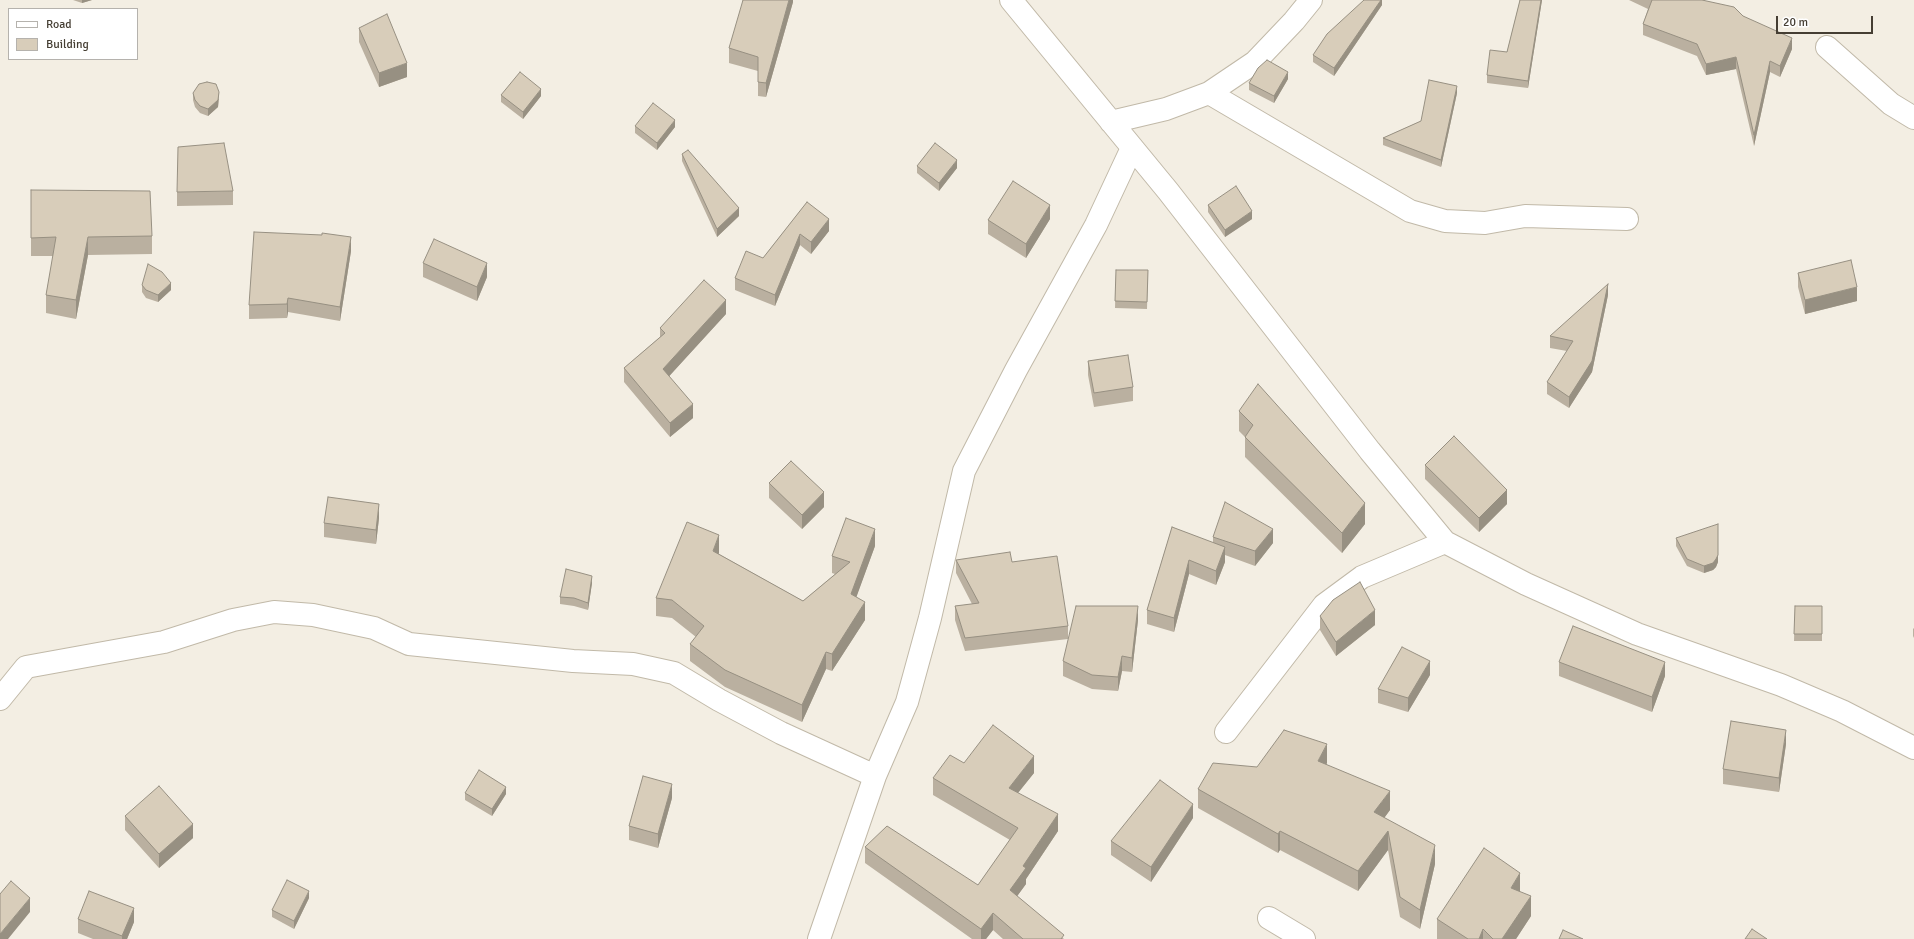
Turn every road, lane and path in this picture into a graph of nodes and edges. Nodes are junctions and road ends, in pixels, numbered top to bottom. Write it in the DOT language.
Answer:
graph roads {
  1 [pos="1011,0"];
  2 [pos="1311,0"];
  3 [pos="1828,47"];
  4 [pos="1209,93"];
  5 [pos="1914,118"];
  6 [pos="1111,122"];
  7 [pos="1132,148"];
  8 [pos="1628,219"];
  9 [pos="1445,542"];
  10 [pos="0,699"];
  11 [pos="1226,732"];
  12 [pos="1914,748"];
  13 [pos="875,776"];
  14 [pos="1268,918"];
  15 [pos="819,939"];
  16 [pos="1304,939"];
  1 -- 6 [label="street"];
  2 -- 4 [label="street"];
  3 -- 5 [label="street"];
  4 -- 6 [label="street"];
  4 -- 8 [label="street"];
  6 -- 7 [label="street"];
  7 -- 9 [label="street"];
  7 -- 13 [label="street"];
  9 -- 11 [label="street"];
  9 -- 12 [label="street"];
  10 -- 13 [label="street"];
  13 -- 15 [label="street"];
  14 -- 16 [label="street"];
}
